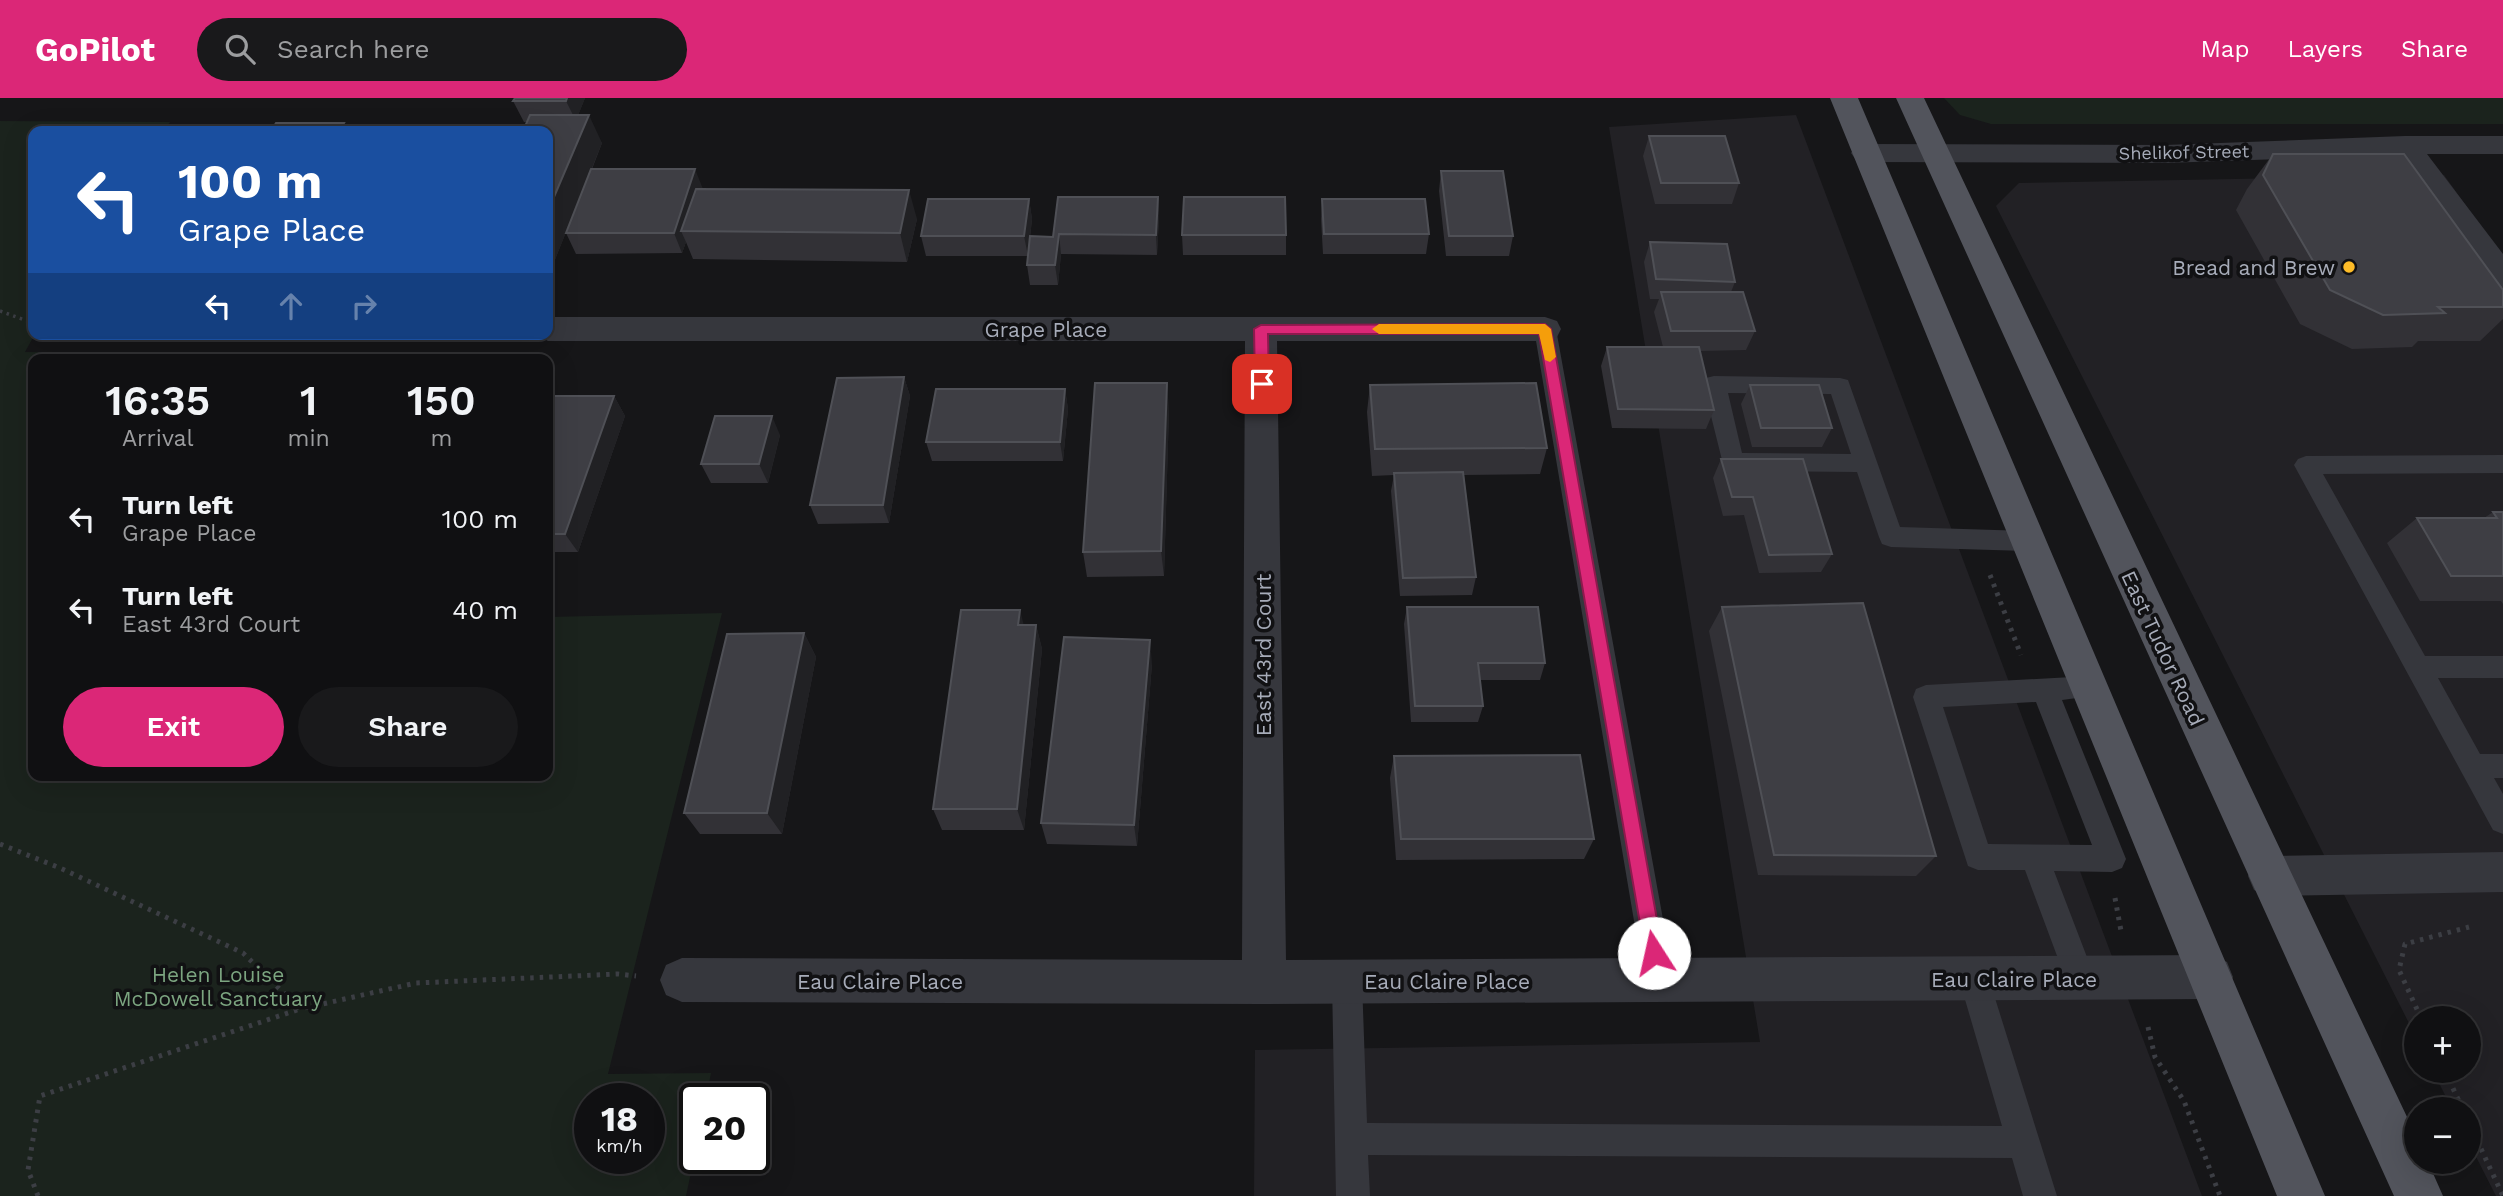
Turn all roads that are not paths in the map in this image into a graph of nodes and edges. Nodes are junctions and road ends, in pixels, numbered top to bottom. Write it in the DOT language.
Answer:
graph roads {
  1 [pos="1844,98"];
  2 [pos="1910,98"];
  3 [pos="2405,145"];
  4 [pos="2503,145"];
  5 [pos="1866,153"];
  6 [pos="1933,153"];
  7 [pos="2503,277"];
  8 [pos="553,329"];
  9 [pos="1261,329"];
  10 [pos="1545,329"];
  11 [pos="1865,463"];
  12 [pos="2503,464"];
  13 [pos="2027,541"];
  14 [pos="2418,667"];
  15 [pos="2503,667"];
  16 [pos="2090,687"];
  17 [pos="2040,690"];
  18 [pos="2473,766"];
  19 [pos="2503,766"];
  20 [pos="2503,821"];
  21 [pos="2035,857"];
  22 [pos="2503,872"];
  23 [pos="2269,876"];
  24 [pos="2211,977"];
  25 [pos="2081,978"];
  26 [pos="1974,979"];
  27 [pos="682,980"];
  28 [pos="1659,980"];
  29 [pos="1347,981"];
  30 [pos="1264,982"];
  31 [pos="1351,1139"];
  32 [pos="2023,1142"];
  33 [pos="1353,1196"];
  34 [pos="2040,1196"];
  35 [pos="2301,1196"];
  36 [pos="2419,1196"];
  1 -- 5 [label="main road"];
  2 -- 6 [label="main road, East Tudor Road"];
  3 -- 4 [label="street, Shelikof Street"];
  3 -- 6 [label="street, Shelikof Street"];
  3 -- 7 [label="street"];
  5 -- 6 [label="street, Shelikof Street"];
  5 -- 13 [label="main road"];
  6 -- 23 [label="main road, East Tudor Road"];
  8 -- 9 [label="street, Grape Place"];
  9 -- 10 [label="street, Grape Place"];
  9 -- 30 [label="street, East 43rd Court"];
  10 -- 28 [label="lane"];
  11 -- 11 [label="lane"];
  11 -- 13 [label="lane"];
  12 -- 14 [label="lane"];
  13 -- 16 [label="main road"];
  14 -- 15 [label="lane"];
  14 -- 18 [label="lane"];
  16 -- 17 [label="lane"];
  16 -- 24 [label="main road"];
  17 -- 21 [label="lane"];
  17 -- 21 [label="lane"];
  18 -- 19 [label="lane"];
  18 -- 20 [label="lane"];
  21 -- 25 [label="lane"];
  22 -- 23 [label="street"];
  23 -- 36 [label="main road, East Tudor Road"];
  24 -- 25 [label="street, Eau Claire Place"];
  24 -- 35 [label="main road"];
  25 -- 26 [label="street, Eau Claire Place"];
  26 -- 28 [label="street, Eau Claire Place"];
  26 -- 32 [label="lane"];
  27 -- 30 [label="street, Eau Claire Place"];
  28 -- 29 [label="street, Eau Claire Place"];
  29 -- 30 [label="street, Eau Claire Place"];
  29 -- 31 [label="lane"];
  31 -- 32 [label="lane"];
  31 -- 33 [label="lane"];
  32 -- 34 [label="lane"];
}
